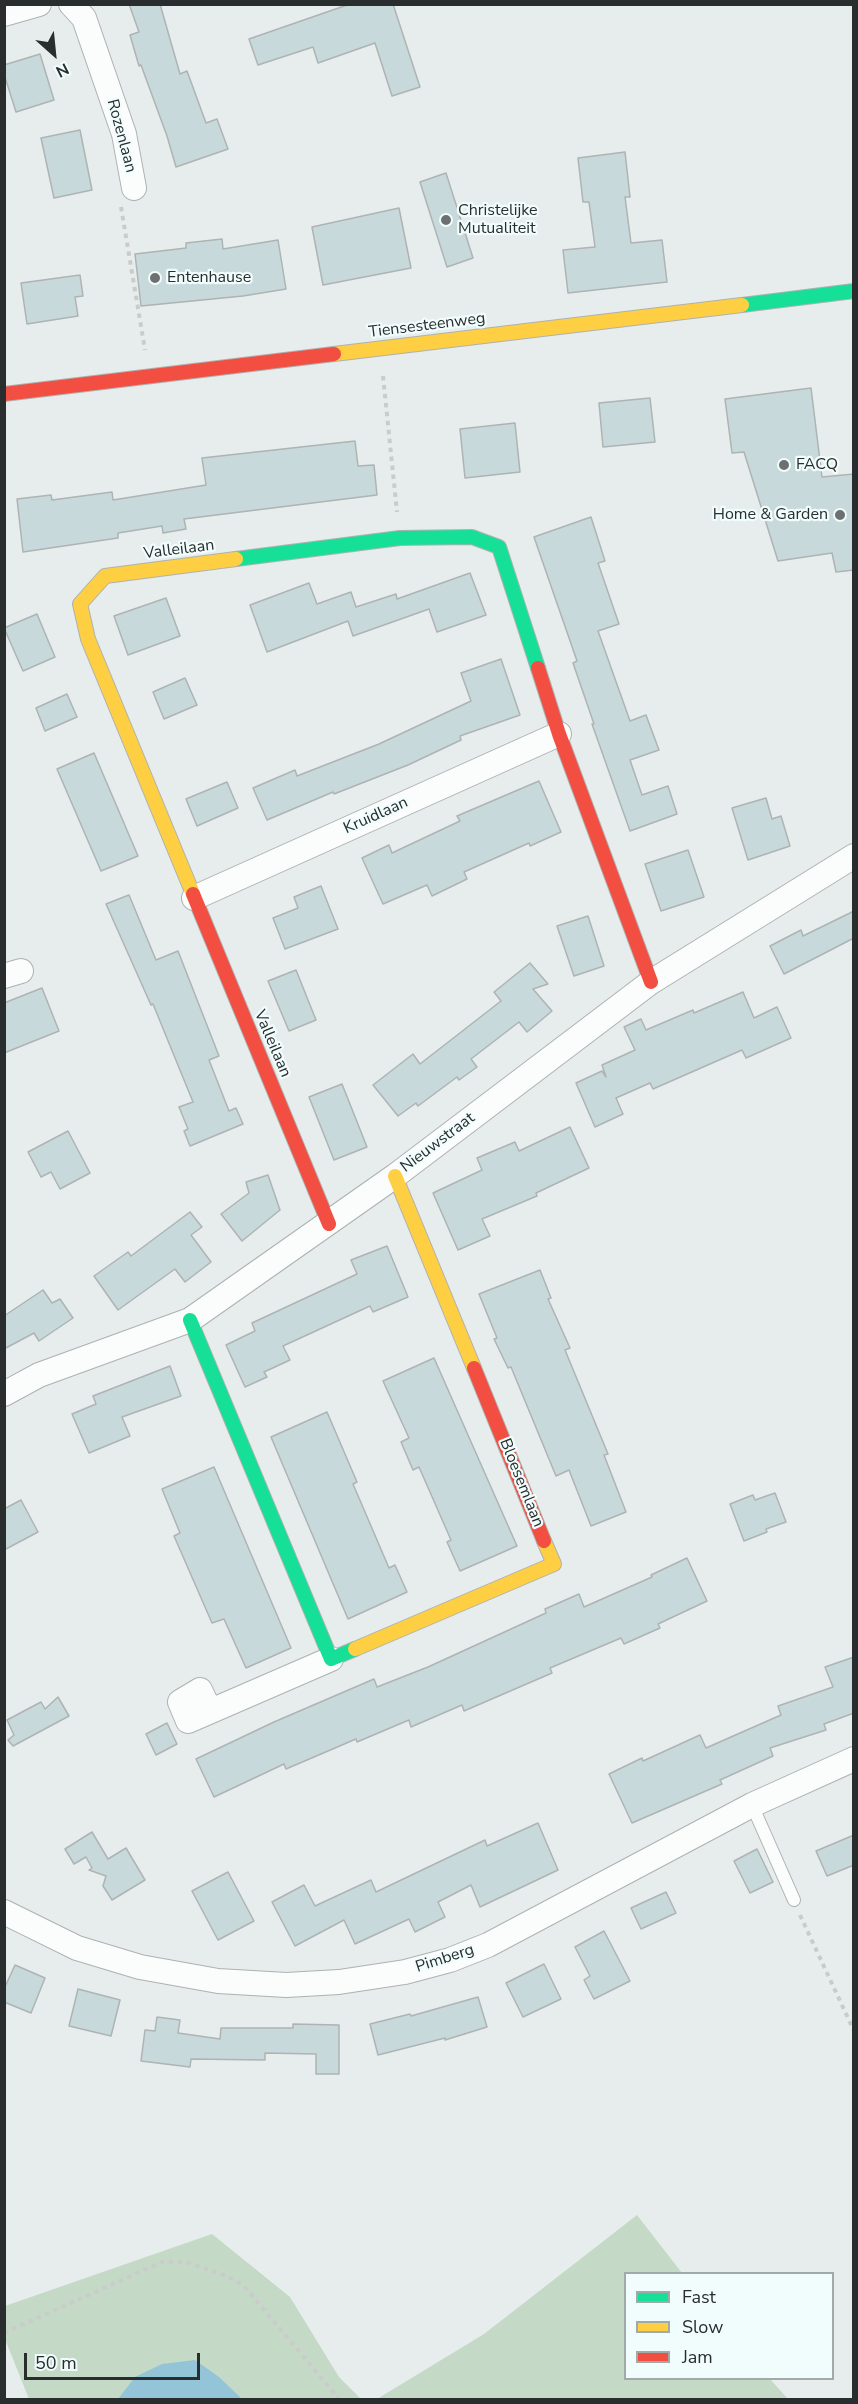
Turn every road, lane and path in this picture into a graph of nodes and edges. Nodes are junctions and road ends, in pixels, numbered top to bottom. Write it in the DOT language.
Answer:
graph roads {
  1 [pos="39,4"];
  2 [pos="71,4"];
  3 [pos="4,14"];
  4 [pos="134,188"];
  5 [pos="854,291"];
  6 [pos="380,349"];
  7 [pos="150,376"];
  8 [pos="4,394"];
  9 [pos="400,538"];
  10 [pos="559,734"];
  11 [pos="854,856"];
  12 [pos="194,898"];
  13 [pos="651,982"];
  14 [pos="395,1176"];
  15 [pos="329,1224"];
  16 [pos="190,1320"];
  17 [pos="4,1394"];
  18 [pos="331,1659"];
  19 [pos="210,1711"];
  20 [pos="854,1759"];
  21 [pos="752,1805"];
  22 [pos="794,1900"];
  23 [pos="4,1912"];
  24 [pos="854,2031"];
  25 [pos="4,2332"];
  26 [pos="340,2400"];
  1 -- 3 [label="street"];
  2 -- 4 [label="street, Rozenlaan"];
  4 -- 7 [label="path, Rozenlaan"];
  5 -- 6 [label="street, Tiensesteenweg"];
  6 -- 7 [label="street, Tiensesteenweg"];
  6 -- 9 [label="path"];
  7 -- 8 [label="street, Tiensesteenweg"];
  9 -- 10 [label="street, Valleilaan"];
  9 -- 12 [label="street, Valleilaan"];
  10 -- 12 [label="street, Kruidlaan"];
  10 -- 13 [label="street, Valleilaan"];
  11 -- 13 [label="street, Nieuwstraat"];
  12 -- 15 [label="street, Valleilaan"];
  13 -- 14 [label="street, Nieuwstraat"];
  14 -- 15 [label="street, Nieuwstraat"];
  14 -- 18 [label="street, Bloesemlaan"];
  15 -- 16 [label="street, Nieuwstraat"];
  16 -- 17 [label="street, Nieuwstraat"];
  16 -- 18 [label="street"];
  18 -- 19 [label="street, Bloesemlaan"];
  20 -- 21 [label="street, Pimberg"];
  21 -- 22 [label="lane"];
  21 -- 23 [label="street, Pimberg"];
  22 -- 24 [label="path"];
  25 -- 26 [label="path"];
}
